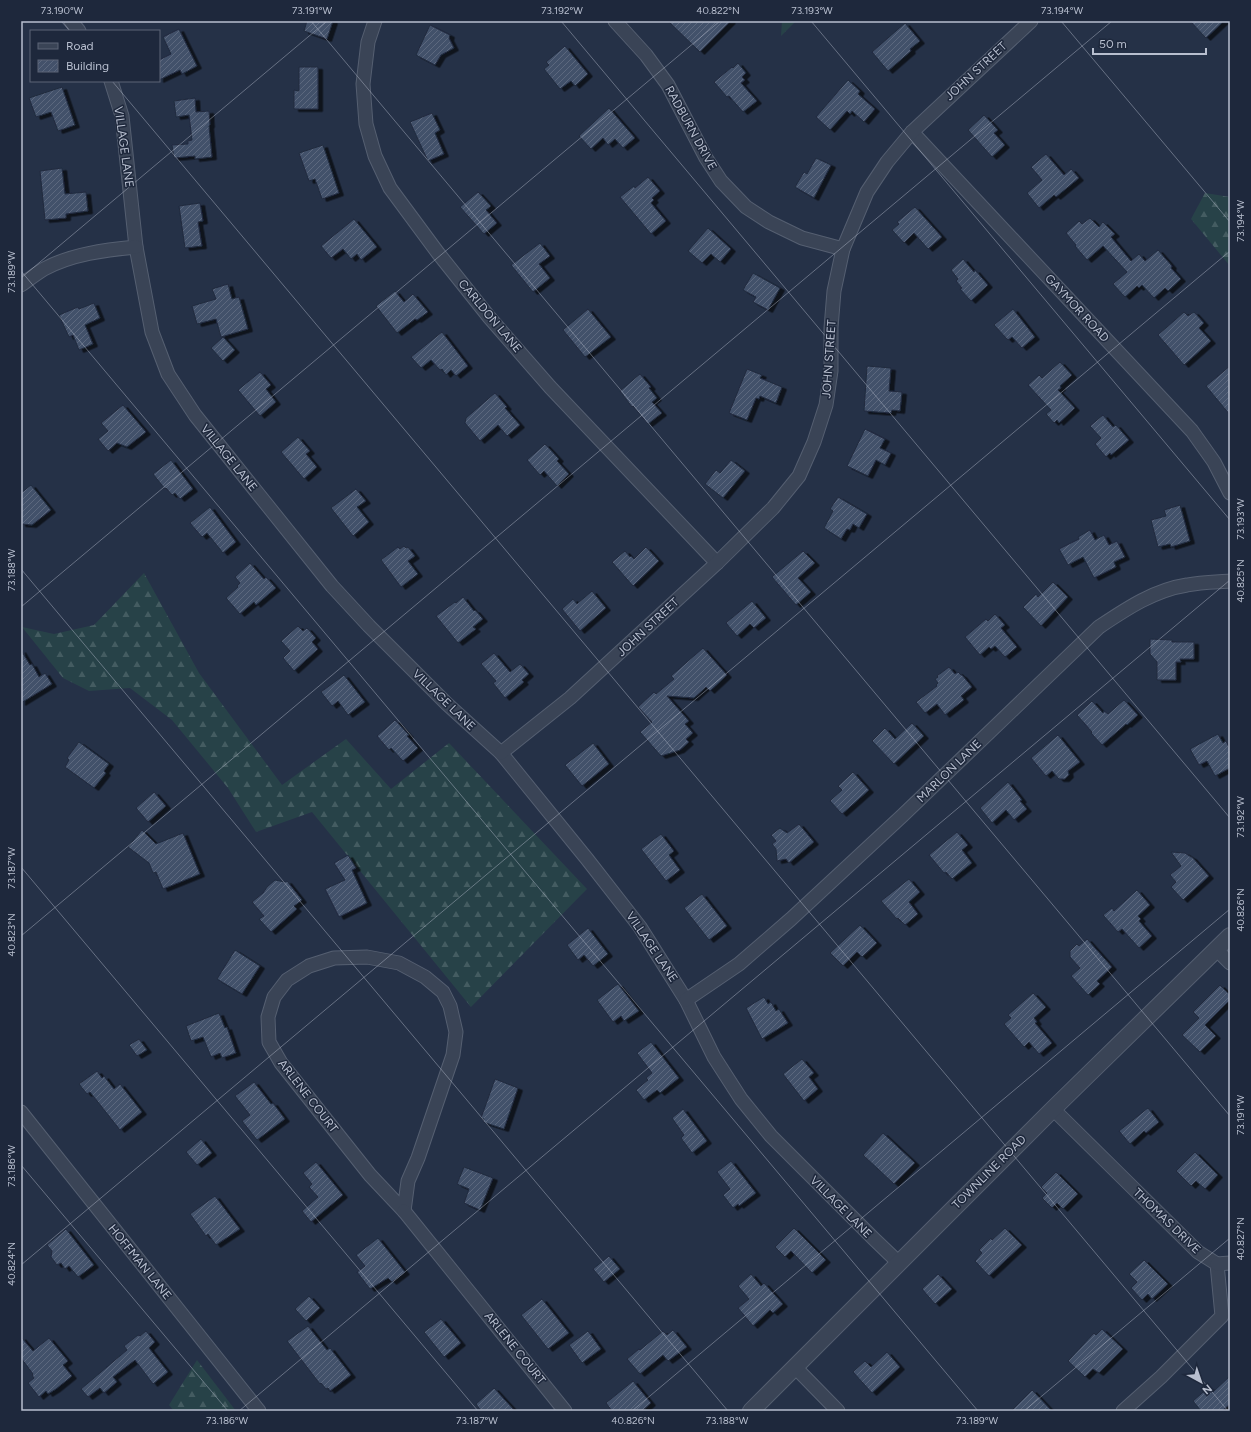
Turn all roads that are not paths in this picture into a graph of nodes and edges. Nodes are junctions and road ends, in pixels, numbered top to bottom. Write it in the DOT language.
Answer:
graph roads {
  1 [pos="71,21"];
  2 [pos="375,21"];
  3 [pos="616,21"];
  4 [pos="1031,21"];
  5 [pos="78,30"];
  6 [pos="110,82"];
  7 [pos="912,132"];
  8 [pos="136,247"];
  9 [pos="844,249"];
  10 [pos="21,285"];
  11 [pos="1230,494"];
  12 [pos="717,564"];
  13 [pos="1230,581"];
  14 [pos="501,753"];
  15 [pos="1230,936"];
  16 [pos="1216,949"];
  17 [pos="1230,963"];
  18 [pos="686,1000"];
  19 [pos="1053,1109"];
  20 [pos="21,1112"];
  21 [pos="404,1211"];
  22 [pos="899,1262"];
  23 [pos="1224,1263"];
  24 [pos="1226,1316"];
  25 [pos="795,1367"];
  26 [pos="259,1411"];
  27 [pos="565,1411"];
  28 [pos="751,1411"];
  29 [pos="838,1411"];
  30 [pos="1123,1411"];
  1 -- 5 [label="street"];
  2 -- 12 [label="street, CARLDON LANE"];
  3 -- 9 [label="street, RADBURN DRIVE"];
  4 -- 7 [label="street, JOHN STREET"];
  6 -- 8 [label="street, VILLAGE LANE"];
  7 -- 9 [label="street, JOHN STREET"];
  7 -- 11 [label="street, GAYMOR ROAD"];
  8 -- 10 [label="street"];
  8 -- 14 [label="street, VILLAGE LANE"];
  9 -- 12 [label="street, JOHN STREET"];
  12 -- 14 [label="street, JOHN STREET"];
  13 -- 18 [label="street, MARLON LANE"];
  14 -- 18 [label="street, VILLAGE LANE"];
  15 -- 16 [label="street, TOWNLINE ROAD"];
  16 -- 17 [label="street"];
  16 -- 19 [label="street, TOWNLINE ROAD"];
  18 -- 22 [label="street, VILLAGE LANE"];
  19 -- 22 [label="street, TOWNLINE ROAD"];
  19 -- 23 [label="street, THOMAS DRIVE"];
  20 -- 26 [label="street, HOFFMAN LANE"];
  21 -- 21 [label="street, ARLENE COURT"];
  21 -- 27 [label="street, ARLENE COURT"];
  22 -- 25 [label="street, TOWNLINE ROAD"];
  23 -- 24 [label="street, THOMAS DRIVE"];
  24 -- 30 [label="street, THOMAS DRIVE"];
  25 -- 28 [label="street, TOWNLINE ROAD"];
  25 -- 29 [label="street"];
}
